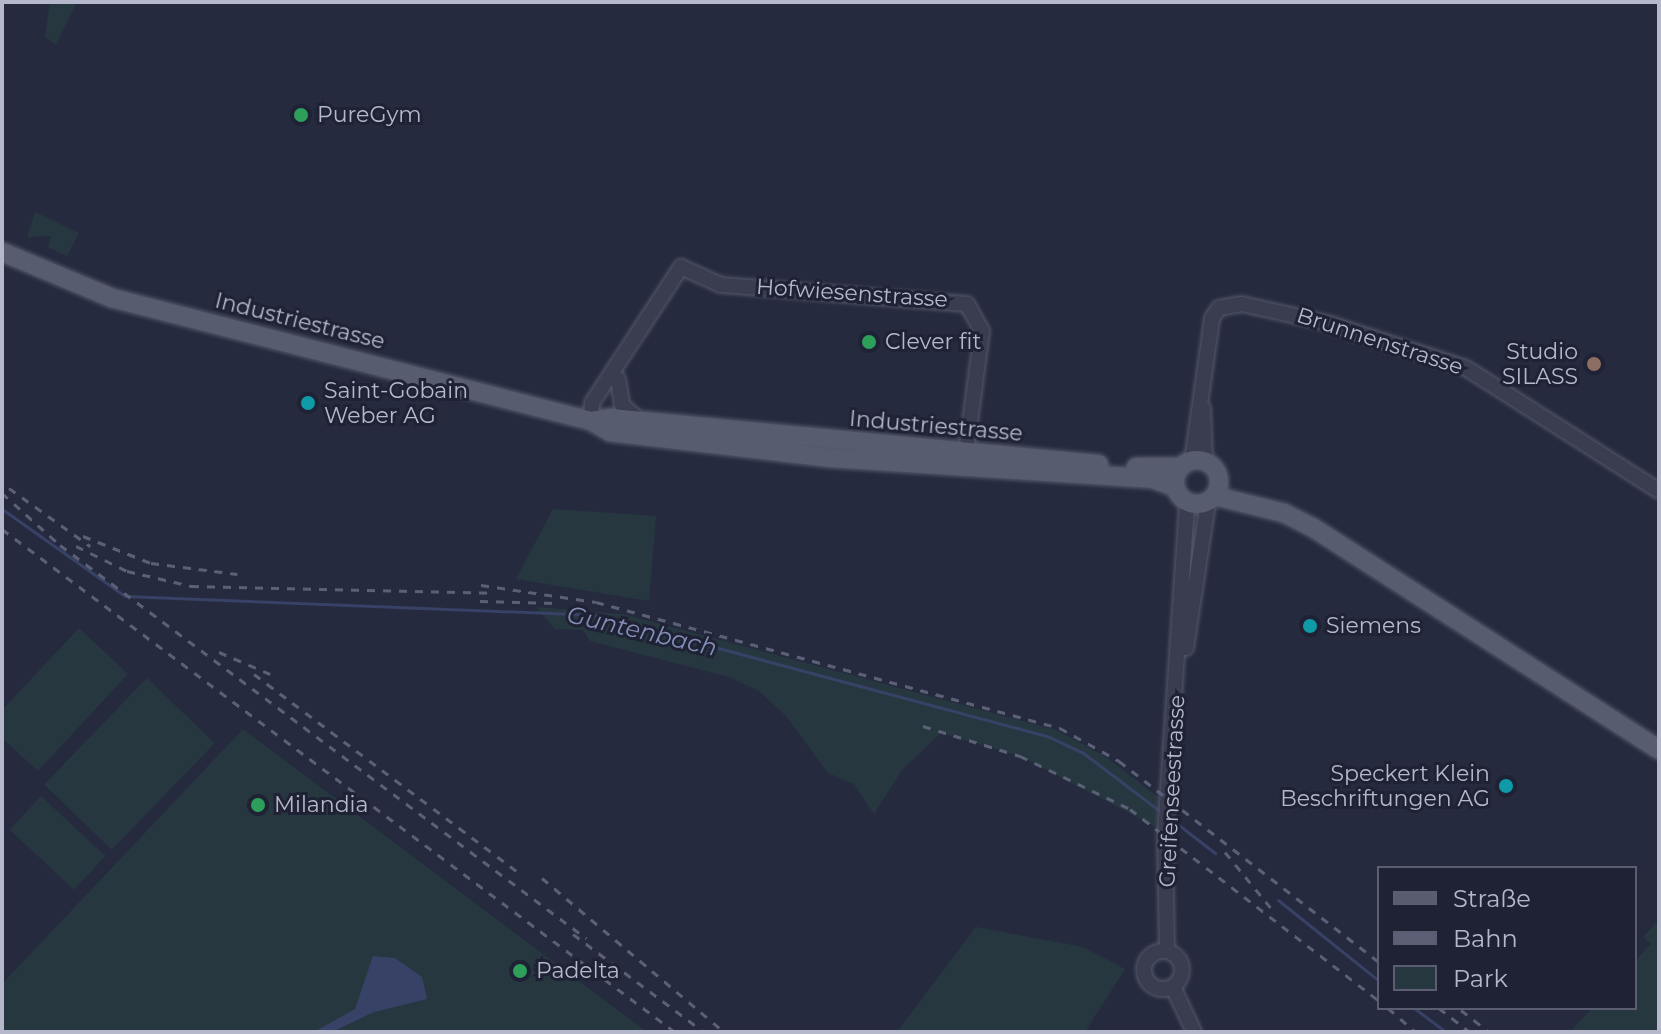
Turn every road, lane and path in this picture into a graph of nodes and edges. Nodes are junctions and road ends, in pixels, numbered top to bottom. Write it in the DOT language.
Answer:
graph roads {
  1 [pos="2,252"];
  2 [pos="681,267"];
  3 [pos="618,379"];
  4 [pos="591,421"];
  5 [pos="643,422"];
  6 [pos="966,453"];
  7 [pos="1193,463"];
  8 [pos="1175,487"];
  9 [pos="1659,491"];
  10 [pos="1214,492"];
  11 [pos="1187,502"];
  12 [pos="1180,622"];
  13 [pos="1188,640"];
  14 [pos="1178,679"];
  15 [pos="1659,750"];
  16 [pos="1167,951"];
  17 [pos="1173,987"];
  18 [pos="1194,1032"];
  1 -- 4 [label="main road, Industriestrasse"];
  2 -- 3 [label="street"];
  2 -- 4 [label="street"];
  2 -- 6 [label="street, Hofwiesenstrasse"];
  3 -- 4 [label="street"];
  3 -- 5 [label="street"];
  4 -- 5 [label="main road, Industriestrasse"];
  4 -- 8 [label="main road, Industriestrasse"];
  5 -- 6 [label="main road, Industriestrasse"];
  6 -- 7 [label="main road, Industriestrasse"];
  7 -- 8 [label="main road"];
  7 -- 9 [label="street, Brunnenstrasse"];
  7 -- 10 [label="main road"];
  8 -- 11 [label="main road"];
  10 -- 11 [label="main road"];
  10 -- 13 [label="street, Greifenseestrasse"];
  10 -- 15 [label="main road"];
  11 -- 12 [label="street, Greifenseestrasse"];
  12 -- 13 [label="street"];
  12 -- 14 [label="street, Greifenseestrasse"];
  13 -- 14 [label="street, Greifenseestrasse"];
  14 -- 16 [label="street, Greifenseestrasse"];
  16 -- 17 [label="street"];
  16 -- 17 [label="street"];
  17 -- 18 [label="street"];
}
